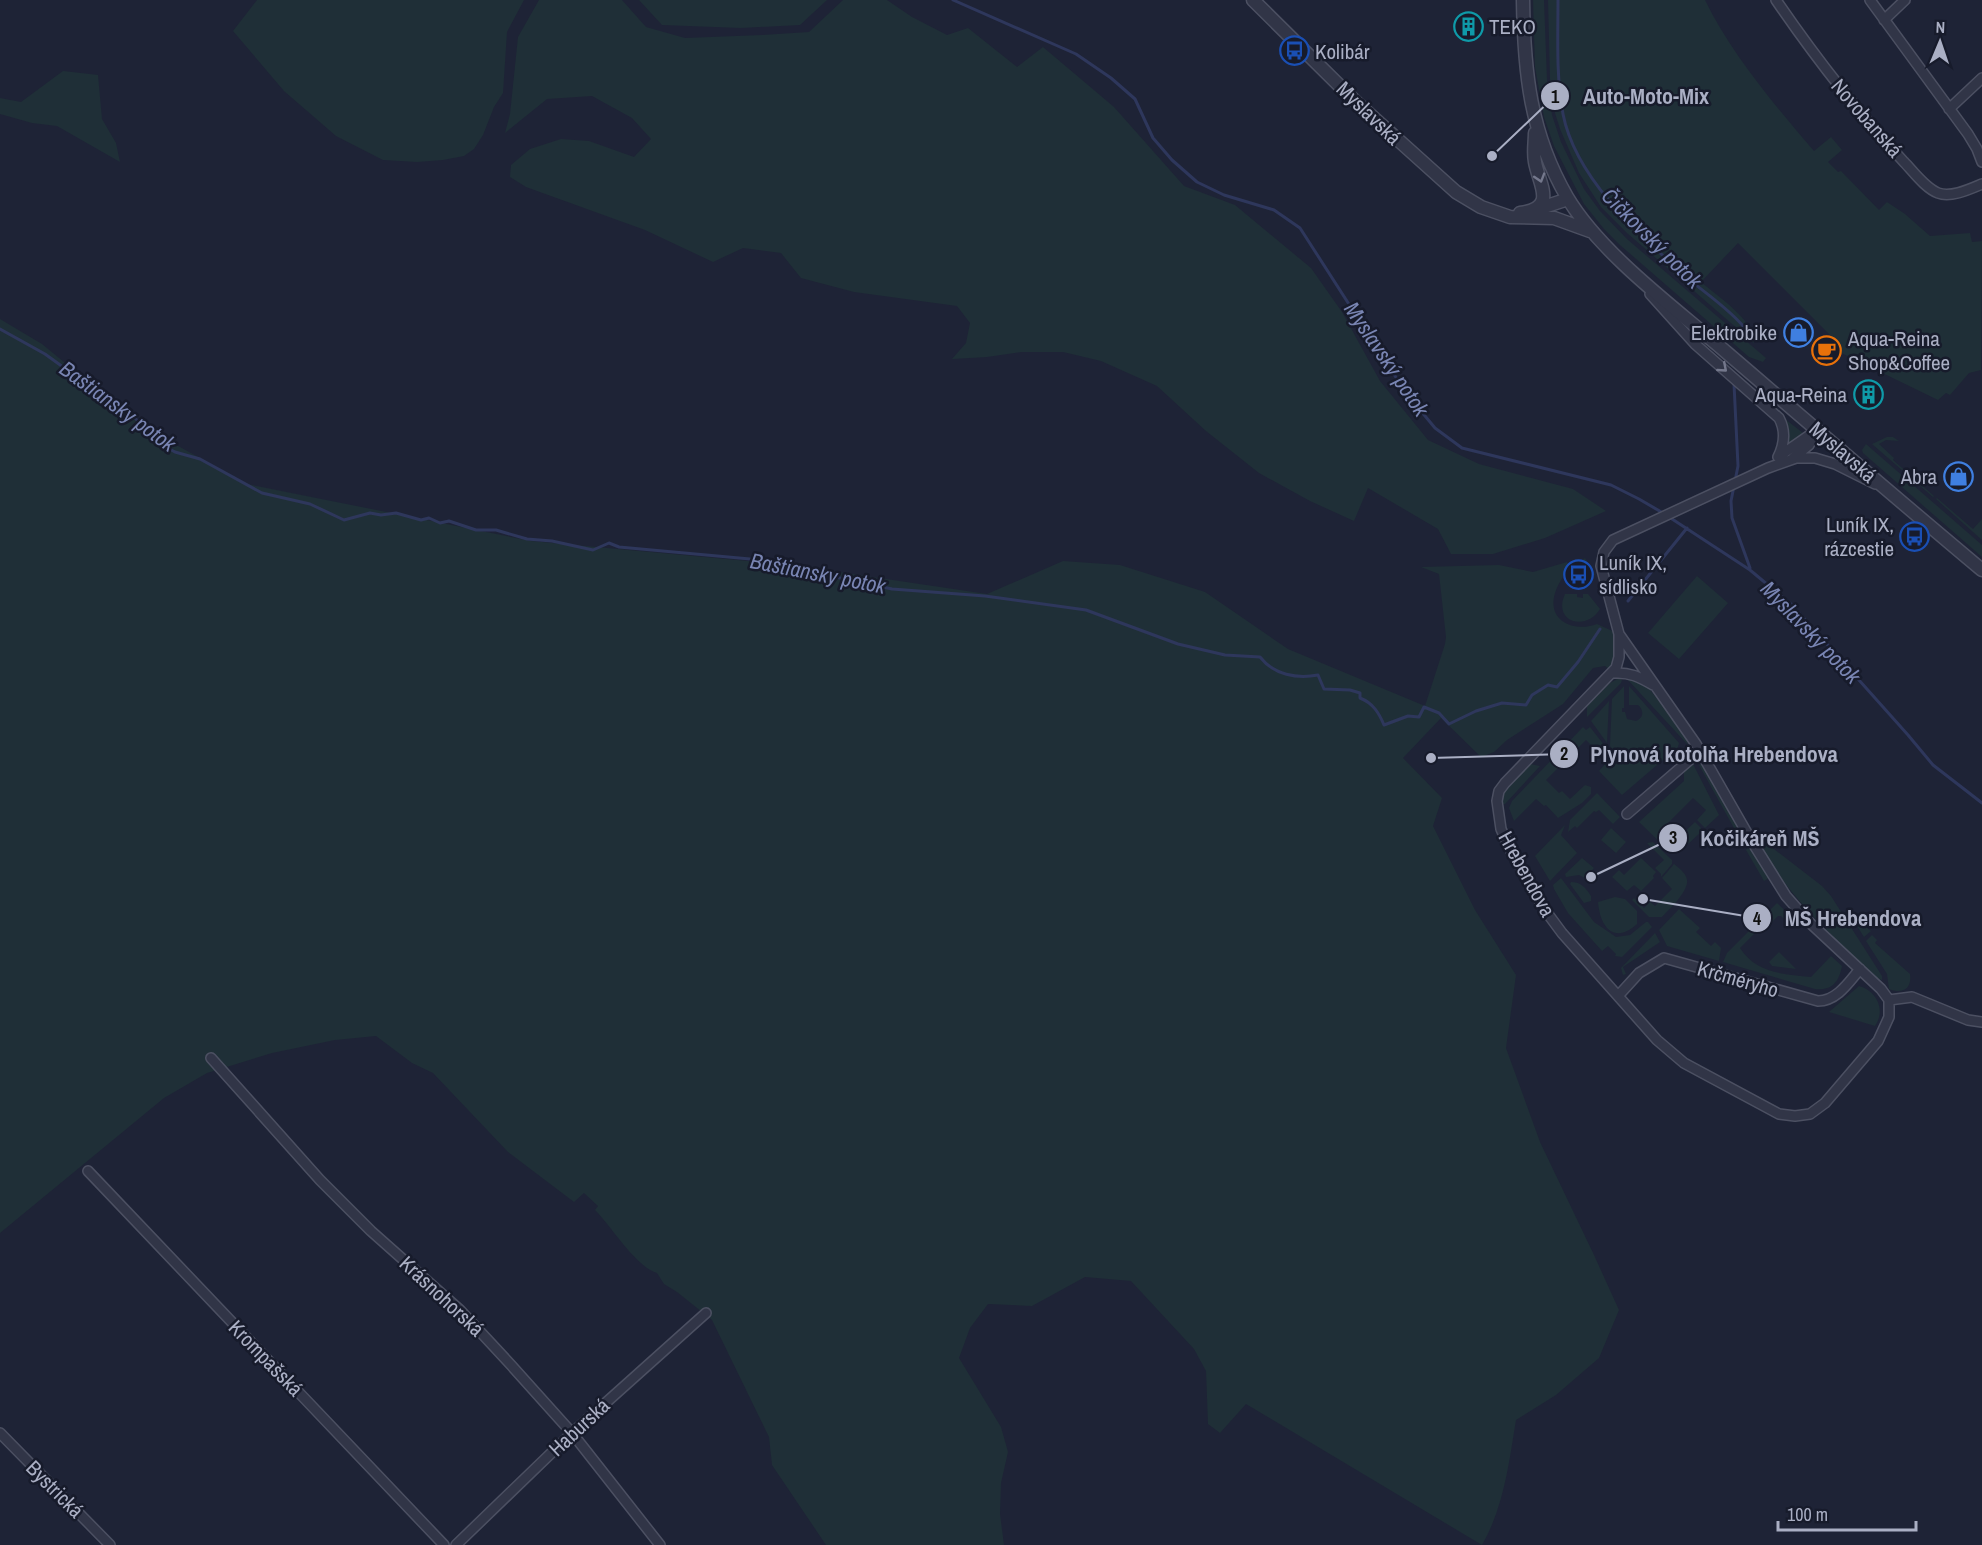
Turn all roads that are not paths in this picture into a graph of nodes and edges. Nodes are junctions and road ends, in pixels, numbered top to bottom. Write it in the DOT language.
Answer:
graph roads {
  1 [pos="1253,0"];
  2 [pos="1523,0"];
  3 [pos="1776,0"];
  4 [pos="1870,0"];
  5 [pos="1905,0"];
  6 [pos="1884,20"];
  7 [pos="1982,78"];
  8 [pos="1949,109"];
  9 [pos="1534,120"];
  10 [pos="1980,148"];
  11 [pos="1982,162"];
  12 [pos="1982,184"];
  13 [pos="1568,199"];
  14 [pos="1535,210"];
  15 [pos="1495,212"];
  16 [pos="1592,231"];
  17 [pos="1610,250"];
  18 [pos="1817,430"];
  19 [pos="1778,457"];
  20 [pos="1788,460"];
  21 [pos="1768,468"];
  22 [pos="1884,488"];
  23 [pos="1982,570"];
  24 [pos="1618,634"];
  25 [pos="1614,673"];
  26 [pos="1655,686"];
  27 [pos="1700,751"];
  28 [pos="1627,814"];
  29 [pos="1860,969"];
  30 [pos="1617,996"];
  31 [pos="1889,1000"];
  32 [pos="1982,1022"];
  33 [pos="211,1058"];
  34 [pos="88,1171"];
  35 [pos="706,1313"];
  36 [pos="0,1433"];
  37 [pos="572,1433"];
  38 [pos="110,1545"];
  39 [pos="444,1545"];
  40 [pos="456,1545"];
  41 [pos="660,1545"];
  1 -- 15 [label="street, Myslavská"];
  2 -- 9 [label="street"];
  3 -- 12 [label="street, Novobanská"];
  4 -- 6 [label="street"];
  5 -- 6 [label="street"];
  6 -- 8 [label="street"];
  7 -- 8 [label="street"];
  8 -- 10 [label="street"];
  9 -- 13 [label="street"];
  9 -- 14 [label="street, one-way"];
  10 -- 11 [label="street"];
  13 -- 14 [label="street, Myslavská"];
  13 -- 16 [label="street"];
  14 -- 15 [label="street, Myslavská"];
  15 -- 16 [label="street, Myslavská"];
  16 -- 17 [label="street, Myslavská"];
  17 -- 18 [label="street, Myslavská"];
  17 -- 19 [label="street, one-way"];
  18 -- 19 [label="street"];
  18 -- 20 [label="street"];
  18 -- 22 [label="street, Myslavská"];
  19 -- 21 [label="street"];
  20 -- 21 [label="street"];
  20 -- 22 [label="street"];
  21 -- 24 [label="street"];
  22 -- 23 [label="street, Myslavská"];
  24 -- 25 [label="street"];
  24 -- 26 [label="street"];
  25 -- 26 [label="street"];
  25 -- 30 [label="street, Hrebendova"];
  26 -- 27 [label="street"];
  27 -- 28 [label="street"];
  27 -- 29 [label="street"];
  29 -- 30 [label="street, Krčméryho"];
  29 -- 31 [label="street"];
  30 -- 31 [label="street, Hrebendova"];
  31 -- 32 [label="street"];
  33 -- 37 [label="street, Krásnohorská"];
  34 -- 39 [label="street, Krompašská"];
  35 -- 37 [label="street, Haburská"];
  36 -- 38 [label="street, Bystrická"];
  37 -- 40 [label="street, Haburská"];
  37 -- 41 [label="street, Krásnohorská"];
}
